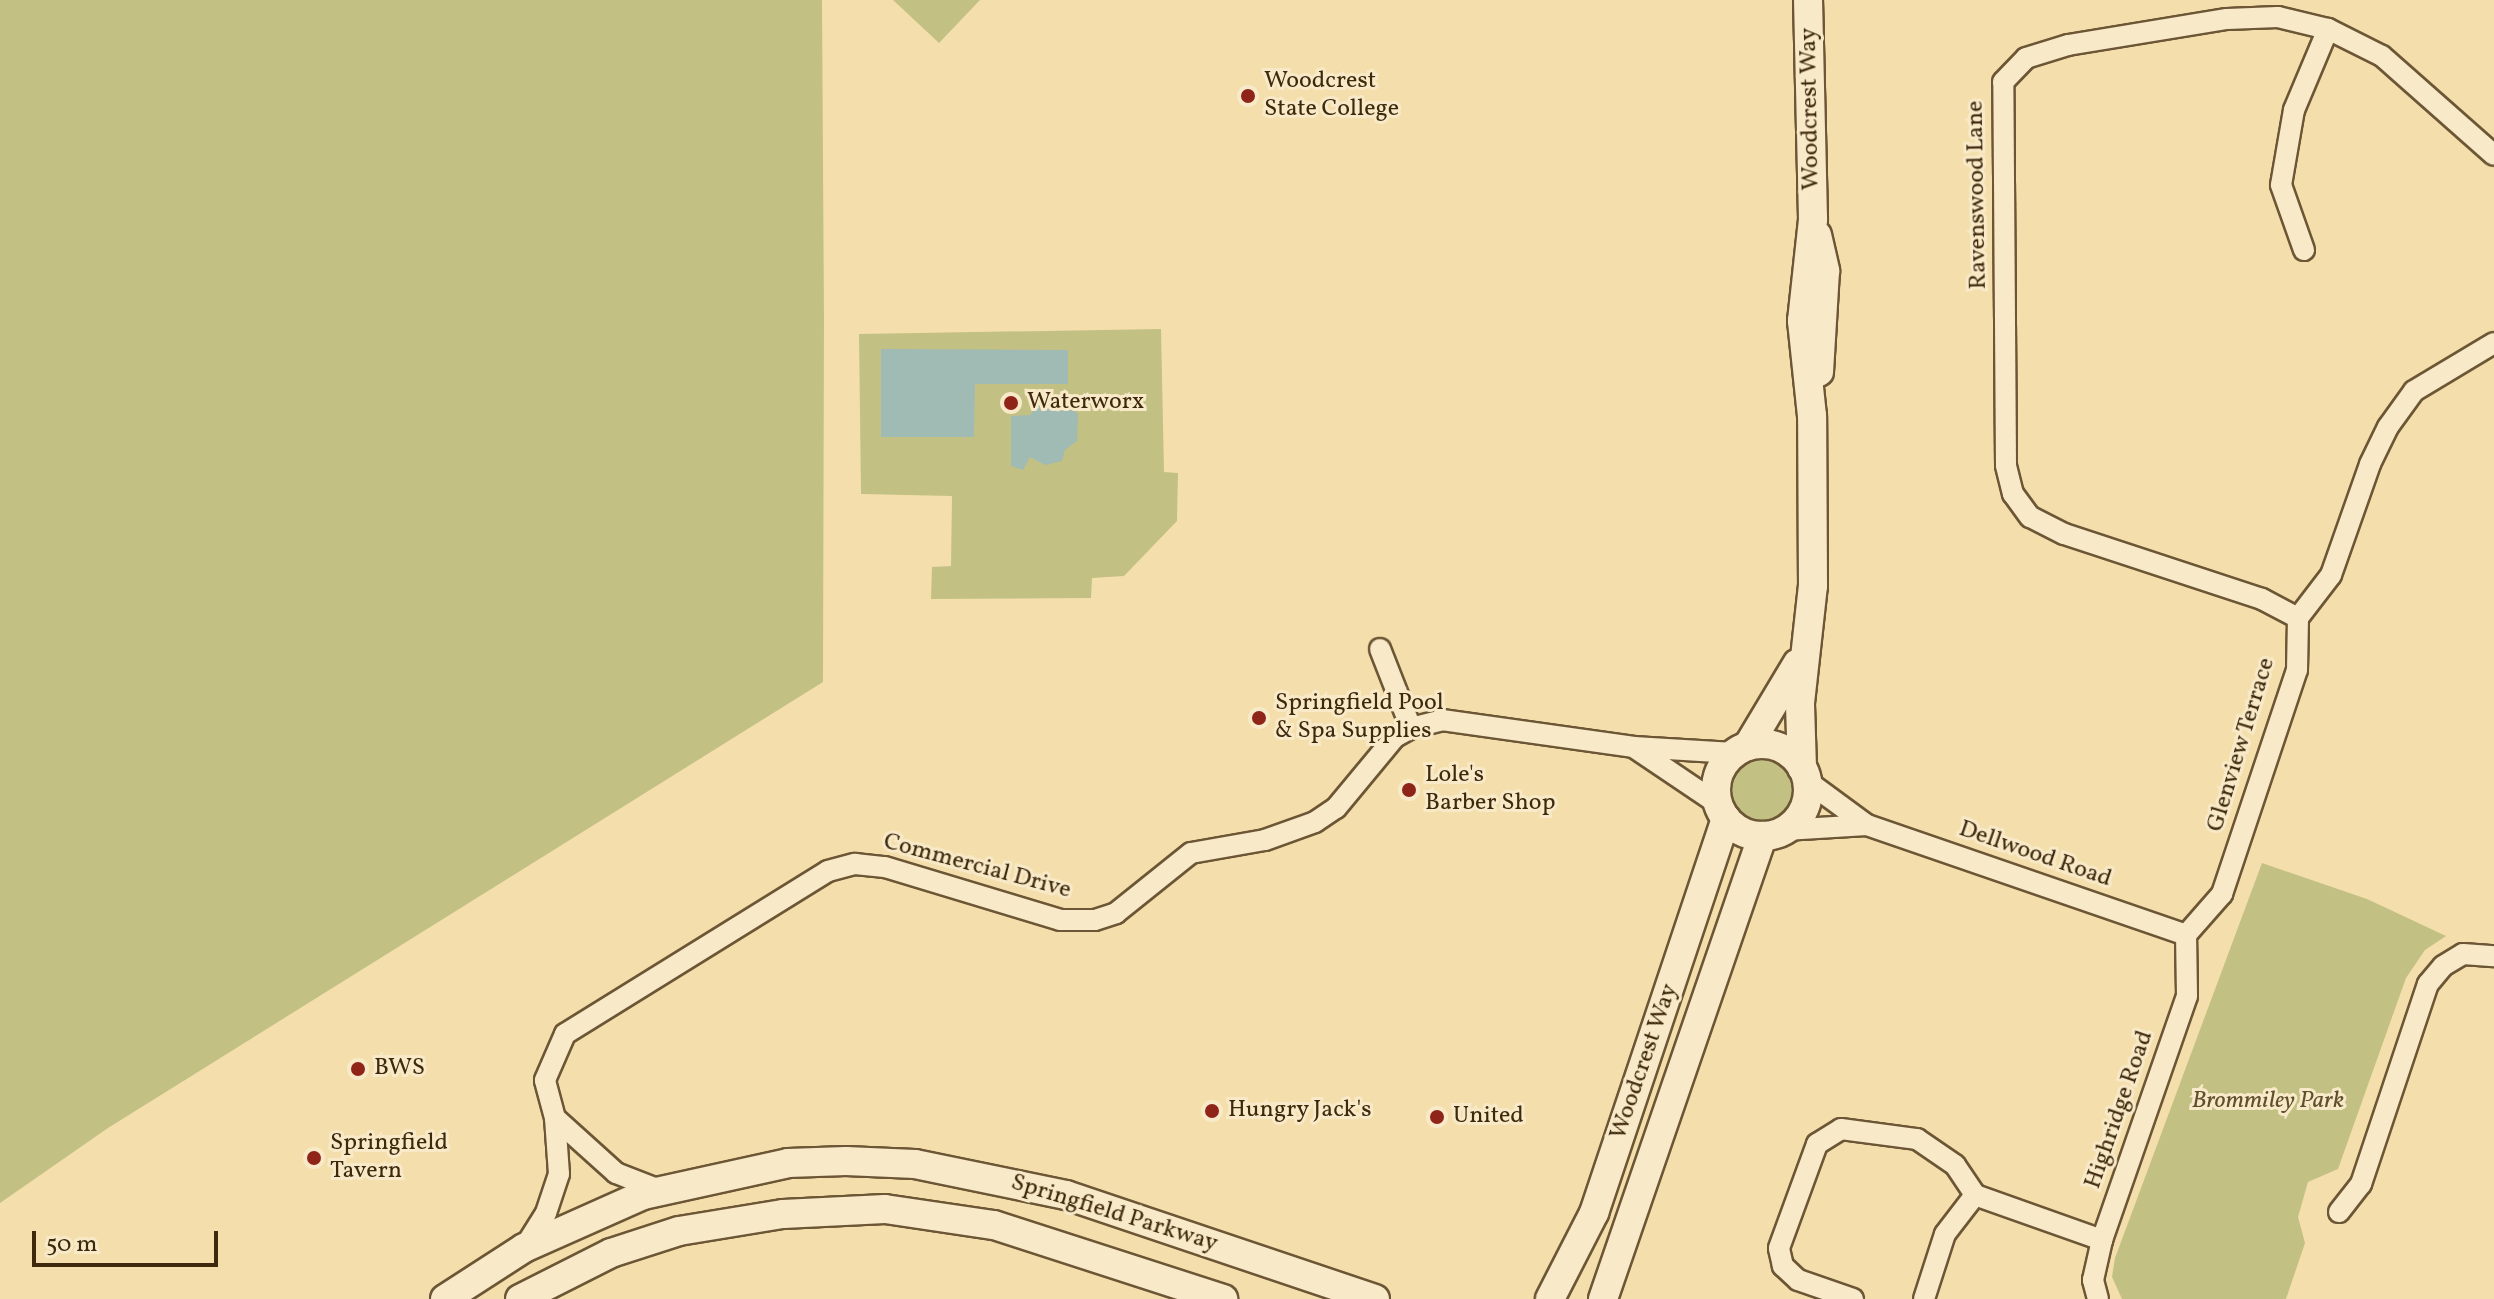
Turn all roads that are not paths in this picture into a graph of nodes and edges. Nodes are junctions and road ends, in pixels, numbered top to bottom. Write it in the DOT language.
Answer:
graph roads {
  1 [pos="1808,0"];
  2 [pos="2328,29"];
  3 [pos="2494,155"];
  4 [pos="2304,250"];
  5 [pos="2494,343"];
  6 [pos="2298,618"];
  7 [pos="1808,640"];
  8 [pos="1380,649"];
  9 [pos="1411,728"];
  10 [pos="1634,747"];
  11 [pos="1741,749"];
  12 [pos="1805,774"];
  13 [pos="1722,811"];
  14 [pos="1867,825"];
  15 [pos="1774,833"];
  16 [pos="2186,935"];
  17 [pos="2494,956"];
  18 [pos="555,1118"];
  19 [pos="662,1191"];
  20 [pos="1975,1195"];
  21 [pos="2339,1212"];
  22 [pos="2102,1240"];
  23 [pos="524,1248"];
  24 [pos="531,1296"];
  25 [pos="445,1299"];
  26 [pos="1223,1299"];
  27 [pos="1375,1299"];
  28 [pos="1550,1299"];
  29 [pos="1603,1299"];
  30 [pos="1853,1299"];
  31 [pos="1924,1299"];
  32 [pos="2098,1299"];
  1 -- 7 [label="street, Woodcrest Way"];
  2 -- 3 [label="street, Ravenswood Lane"];
  2 -- 4 [label="street"];
  2 -- 6 [label="street, Ravenswood Lane"];
  5 -- 6 [label="street"];
  6 -- 16 [label="street, Glenview Terrace"];
  7 -- 11 [label="street, Woodcrest Way"];
  7 -- 12 [label="street, Woodcrest Way"];
  8 -- 9 [label="street"];
  9 -- 10 [label="street"];
  9 -- 18 [label="street, Commercial Drive"];
  10 -- 11 [label="street"];
  10 -- 13 [label="street"];
  11 -- 12 [label="street"];
  11 -- 13 [label="street"];
  12 -- 14 [label="street, Dellwood Road"];
  12 -- 15 [label="street"];
  13 -- 15 [label="street"];
  13 -- 28 [label="street, Woodcrest Way"];
  14 -- 15 [label="street, Dellwood Road"];
  14 -- 16 [label="street, Dellwood Road"];
  15 -- 29 [label="street, Woodcrest Way"];
  16 -- 22 [label="street, Highridge Road"];
  17 -- 21 [label="street"];
  18 -- 19 [label="street"];
  18 -- 23 [label="street, Commercial Drive"];
  19 -- 23 [label="street, Springfield Parkway"];
  19 -- 27 [label="street, Springfield Parkway"];
  20 -- 22 [label="street"];
  20 -- 30 [label="street"];
  20 -- 31 [label="street"];
  22 -- 32 [label="street, Highridge Road"];
  23 -- 25 [label="street, Springfield Parkway"];
  24 -- 26 [label="street, Springfield Parkway"];
}
